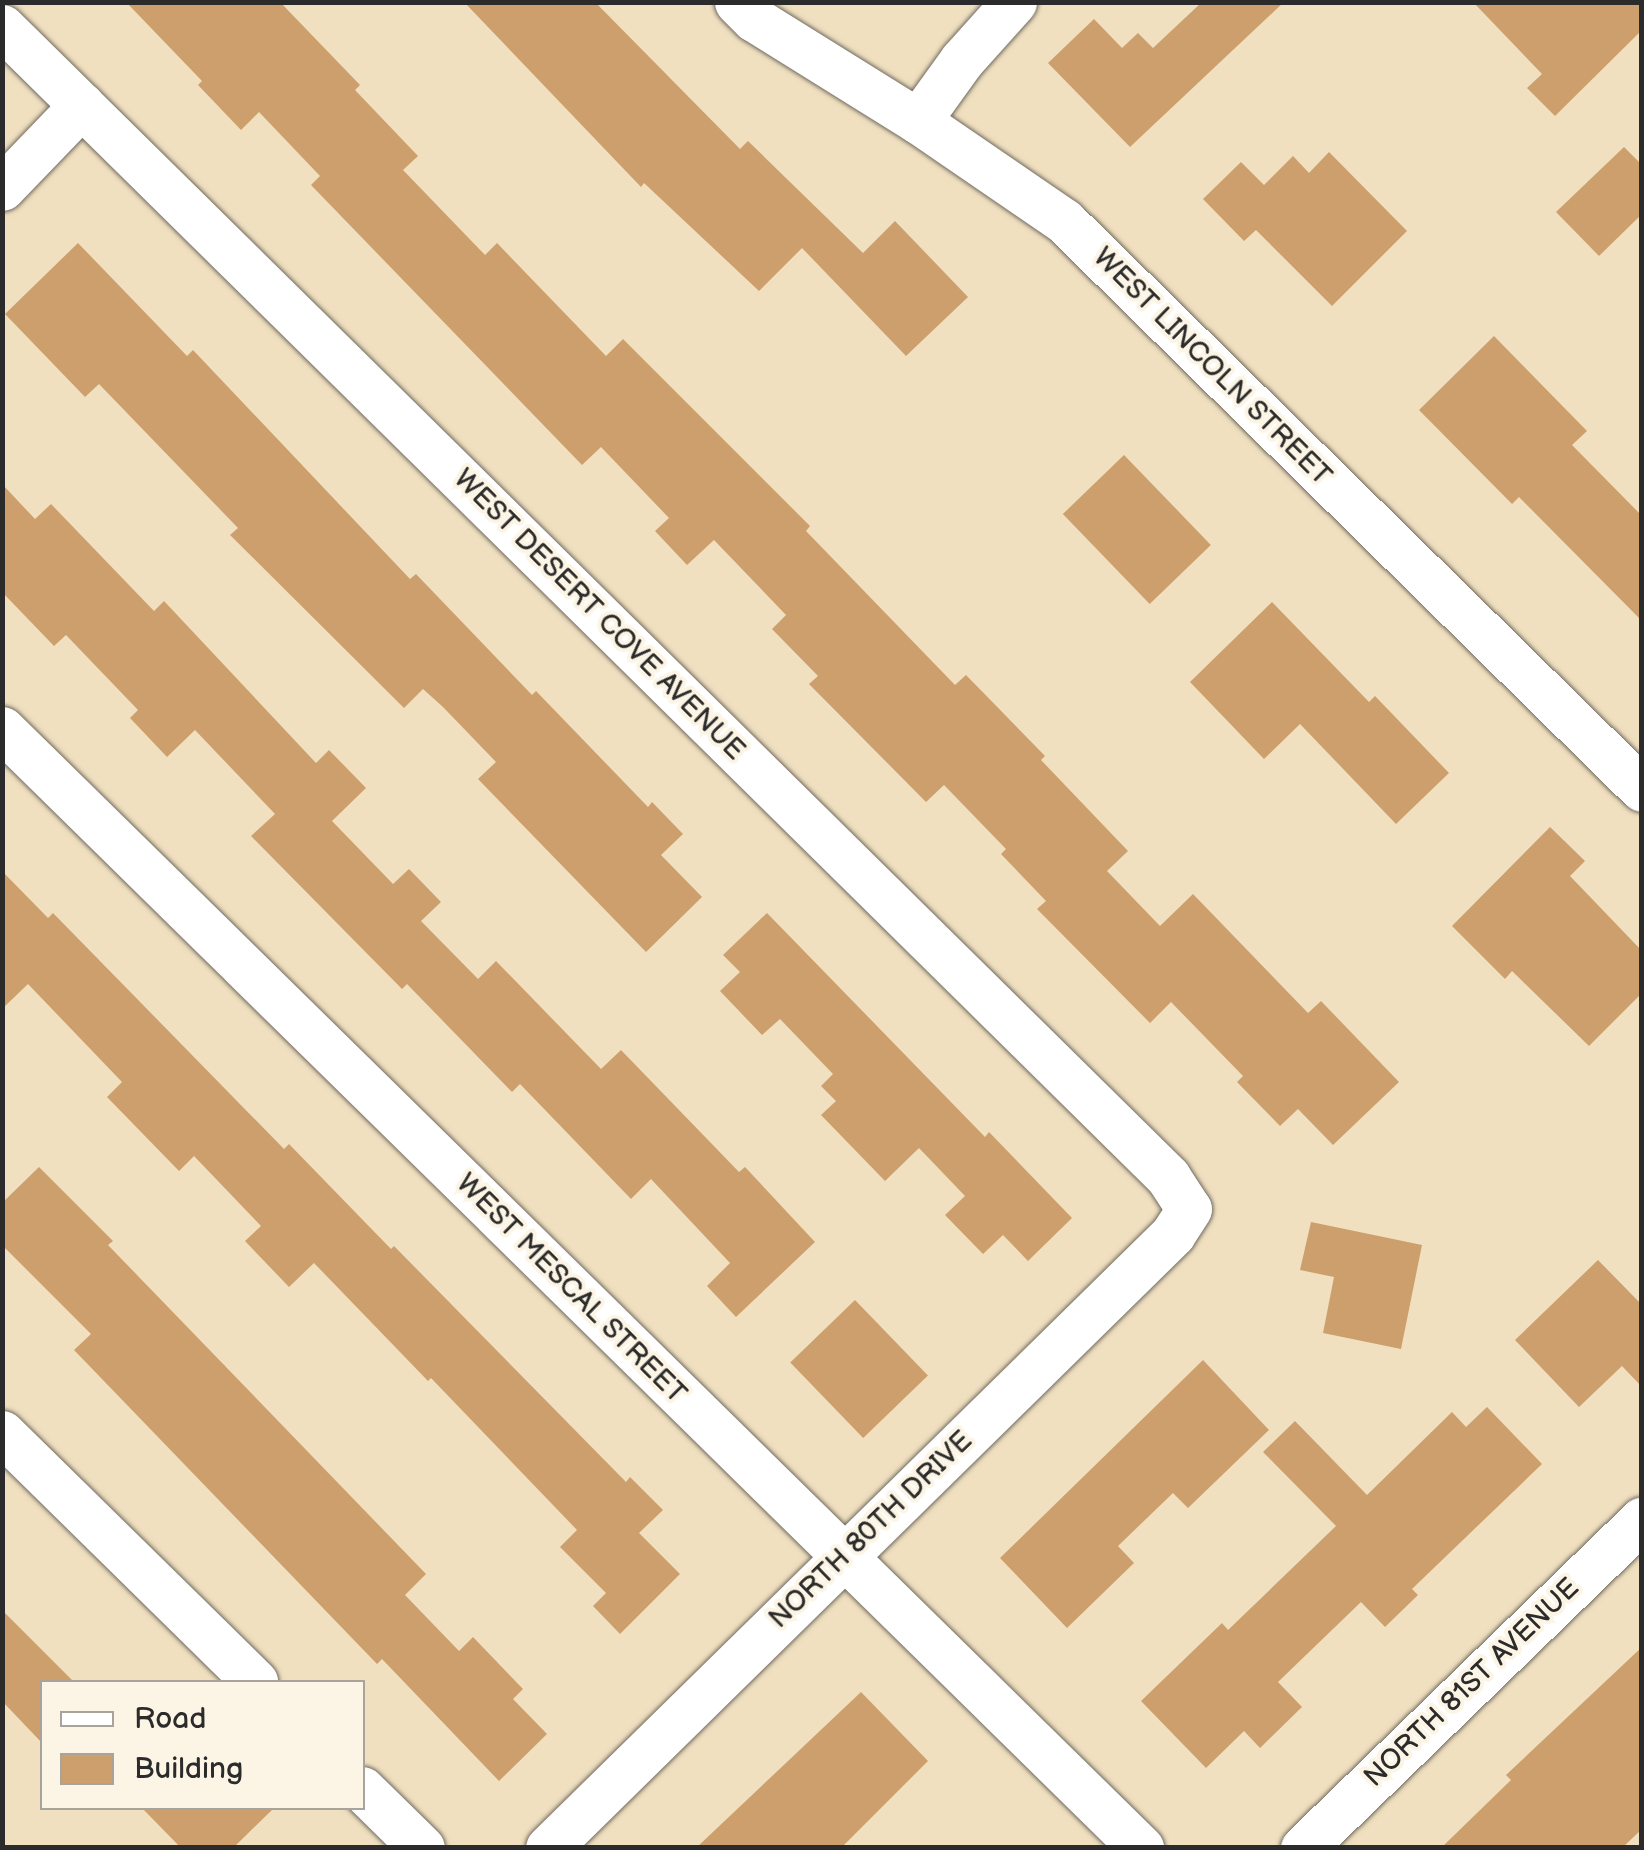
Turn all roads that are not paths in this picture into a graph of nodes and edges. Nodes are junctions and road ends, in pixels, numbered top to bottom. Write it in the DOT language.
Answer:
graph roads {
  1 [pos="737,2"];
  2 [pos="1014,2"];
  3 [pos="2,27"];
  4 [pos="82,105"];
  5 [pos="918,121"];
  6 [pos="2,188"];
  7 [pos="2,729"];
  8 [pos="1642,789"];
  9 [pos="1189,1209"];
  10 [pos="2,1433"];
  11 [pos="1642,1519"];
  12 [pos="844,1557"];
  13 [pos="253,1680"];
  14 [pos="365,1792"];
  15 [pos="422,1848"];
  16 [pos="548,1848"];
  17 [pos="1141,1848"];
  18 [pos="1304,1848"];
  1 -- 5 [label="street, WEST LINCOLN STREET"];
  2 -- 5 [label="street"];
  3 -- 4 [label="street, WEST DESERT COVE AVENUE"];
  4 -- 6 [label="street"];
  4 -- 9 [label="street, WEST DESERT COVE AVENUE"];
  5 -- 8 [label="street, WEST LINCOLN STREET"];
  7 -- 12 [label="street, WEST MESCAL STREET"];
  9 -- 12 [label="street, NORTH 80TH DRIVE"];
  10 -- 13 [label="street"];
  11 -- 18 [label="street, NORTH 81ST AVENUE"];
  12 -- 16 [label="street, NORTH 80TH DRIVE"];
  12 -- 17 [label="street, WEST MESCAL STREET"];
  14 -- 15 [label="street"];
}
